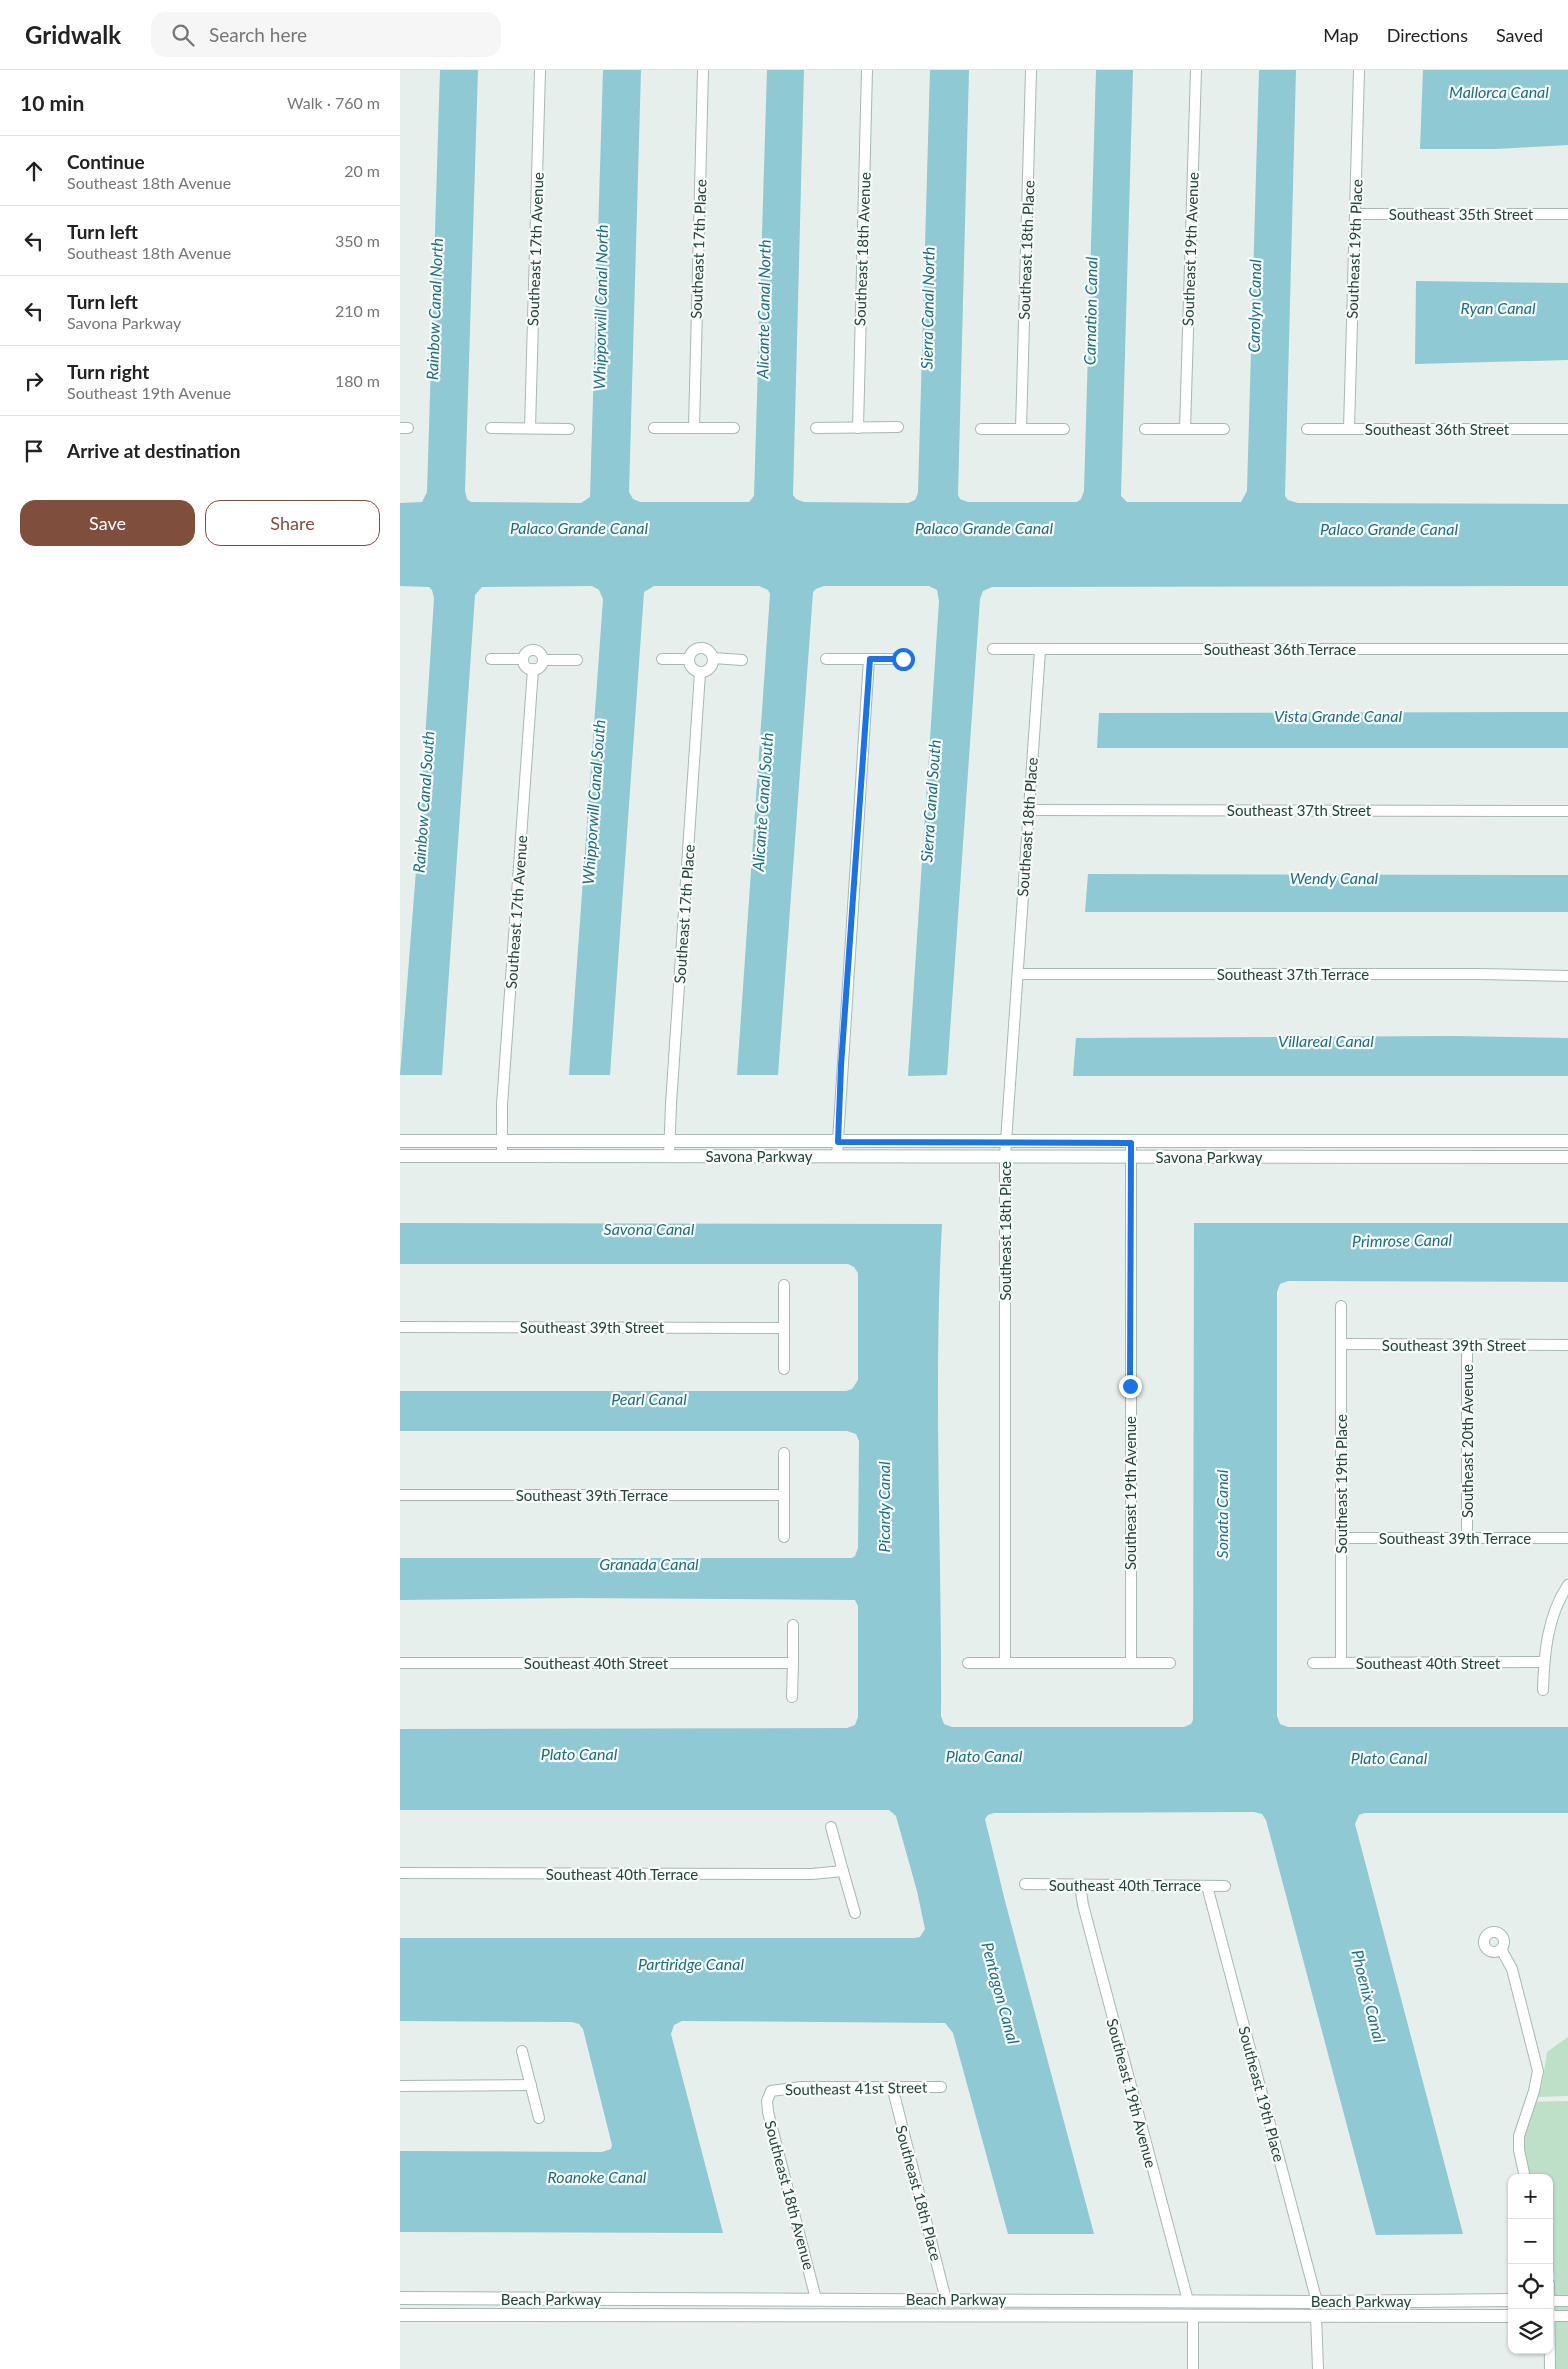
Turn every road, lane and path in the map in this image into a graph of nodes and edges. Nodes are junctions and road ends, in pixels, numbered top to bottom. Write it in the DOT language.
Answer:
graph roads {
  1 [pos="540,70"];
  2 [pos="704,70"];
  3 [pos="867,70"];
  4 [pos="1031,70"];
  5 [pos="1196,70"];
  6 [pos="1359,70"];
  7 [pos="1355,214"];
  8 [pos="1568,214"];
  9 [pos="898,427"];
  10 [pos="490,428"];
  11 [pos="530,428"];
  12 [pos="654,428"];
  13 [pos="694,428"];
  14 [pos="734,428"];
  15 [pos="816,428"];
  16 [pos="858,428"];
  17 [pos="569,429"];
  18 [pos="981,429"];
  19 [pos="1021,429"];
  20 [pos="1064,429"];
  21 [pos="1145,429"];
  22 [pos="1185,429"];
  23 [pos="1224,429"];
  24 [pos="1307,429"];
  25 [pos="1349,429"];
  26 [pos="1568,429"];
  27 [pos="1568,649"];
  28 [pos="993,650"];
  29 [pos="1040,650"];
  30 [pos="713,658"];
  31 [pos="491,659"];
  32 [pos="523,659"];
  33 [pos="662,659"];
  34 [pos="689,659"];
  35 [pos="826,659"];
  36 [pos="870,659"];
  37 [pos="903,659"];
  38 [pos="543,660"];
  39 [pos="577,660"];
  40 [pos="742,660"];
  41 [pos="533,669"];
  42 [pos="700,673"];
  43 [pos="1029,810"];
  44 [pos="1568,811"];
  45 [pos="1018,974"];
  46 [pos="1568,976"];
  47 [pos="400,1141"];
  48 [pos="1568,1141"];
  49 [pos="502,1142"];
  50 [pos="670,1142"];
  51 [pos="838,1142"];
  52 [pos="1007,1142"];
  53 [pos="1414,1142"];
  54 [pos="1131,1143"];
  55 [pos="400,1156"];
  56 [pos="502,1156"];
  57 [pos="670,1156"];
  58 [pos="837,1156"];
  59 [pos="1005,1156"];
  60 [pos="1131,1157"];
  61 [pos="1413,1157"];
  62 [pos="1568,1157"];
  63 [pos="784,1285"];
  64 [pos="1341,1306"];
  65 [pos="400,1327"];
  66 [pos="784,1328"];
  67 [pos="1341,1344"];
  68 [pos="1467,1345"];
  69 [pos="1568,1345"];
  70 [pos="784,1369"];
  71 [pos="784,1453"];
  72 [pos="400,1495"];
  73 [pos="784,1495"];
  74 [pos="784,1537"];
  75 [pos="1467,1537"];
  76 [pos="1341,1538"];
  77 [pos="1568,1538"];
  78 [pos="1568,1585"];
  79 [pos="793,1625"];
  80 [pos="1341,1662"];
  81 [pos="1544,1662"];
  82 [pos="400,1663"];
  83 [pos="793,1663"];
  84 [pos="968,1663"];
  85 [pos="1005,1663"];
  86 [pos="1131,1663"];
  87 [pos="1170,1663"];
  88 [pos="1313,1663"];
  89 [pos="1543,1690"];
  90 [pos="792,1697"];
  91 [pos="831,1827"];
  92 [pos="843,1871"];
  93 [pos="400,1873"];
  94 [pos="1025,1884"];
  95 [pos="1080,1885"];
  96 [pos="1207,1886"];
  97 [pos="1225,1886"];
  98 [pos="855,1913"];
  99 [pos="1501,1949"];
  100 [pos="522,2051"];
  101 [pos="531,2085"];
  102 [pos="400,2086"];
  103 [pos="892,2086"];
  104 [pos="942,2087"];
  105 [pos="771,2091"];
  106 [pos="539,2118"];
  107 [pos="1524,2174"];
  108 [pos="400,2298"];
  109 [pos="421,2298"];
  110 [pos="816,2299"];
  111 [pos="582,2300"];
  112 [pos="946,2300"];
  113 [pos="1508,2300"];
  114 [pos="1188,2301"];
  115 [pos="1553,2301"];
  116 [pos="1568,2301"];
  117 [pos="1317,2302"];
  118 [pos="582,2314"];
  119 [pos="400,2315"];
  120 [pos="421,2315"];
  121 [pos="819,2315"];
  122 [pos="947,2315"];
  123 [pos="1193,2315"];
  124 [pos="1316,2316"];
  125 [pos="1508,2316"];
  126 [pos="1553,2316"];
  127 [pos="1568,2316"];
  128 [pos="1550,2354"];
  129 [pos="1193,2369"];
  130 [pos="1318,2369"];
  131 [pos="1550,2369"];
  1 -- 11 [label="street, Southeast 17th Avenue"];
  2 -- 13 [label="street, Southeast 17th Place"];
  3 -- 16 [label="street, Southeast 18th Avenue"];
  4 -- 19 [label="street, Southeast 18th Place"];
  5 -- 22 [label="street, Southeast 19th Avenue"];
  6 -- 7 [label="street, Southeast 19th Place"];
  7 -- 8 [label="street, Southeast 35th Street"];
  7 -- 25 [label="street, Southeast 19th Place"];
  9 -- 16 [label="street"];
  10 -- 11 [label="street"];
  11 -- 17 [label="street"];
  12 -- 13 [label="street"];
  13 -- 14 [label="street"];
  15 -- 16 [label="street"];
  18 -- 19 [label="street"];
  19 -- 20 [label="street"];
  21 -- 22 [label="street"];
  22 -- 23 [label="street"];
  24 -- 25 [label="street, Southeast 36th Street"];
  25 -- 26 [label="street, Southeast 36th Street"];
  27 -- 29 [label="street, Southeast 36th Terrace"];
  28 -- 29 [label="street, Southeast 36th Terrace"];
  29 -- 43 [label="street, Southeast 18th Place"];
  30 -- 34 [label="street"];
  30 -- 40 [label="street"];
  30 -- 42 [label="street"];
  31 -- 32 [label="street"];
  32 -- 38 [label="street"];
  32 -- 41 [label="street"];
  33 -- 34 [label="street"];
  34 -- 42 [label="street"];
  35 -- 36 [label="street"];
  36 -- 37 [label="street"];
  36 -- 51 [label="street"];
  38 -- 39 [label="street"];
  38 -- 41 [label="street"];
  41 -- 49 [label="street, Southeast 17th Avenue"];
  42 -- 50 [label="street, Southeast 17th Place"];
  43 -- 44 [label="street, Southeast 37th Street"];
  43 -- 45 [label="street, Southeast 18th Place"];
  45 -- 46 [label="street, Southeast 37th Terrace"];
  45 -- 52 [label="street, Southeast 18th Place"];
  47 -- 49 [label="street, Savona Parkway"];
  48 -- 53 [label="street, Savona Parkway"];
  49 -- 50 [label="street, Savona Parkway"];
  49 -- 56 [label="street, Southeast 17th Avenue"];
  50 -- 51 [label="street, Savona Parkway"];
  50 -- 57 [label="street, Southeast 17th Place"];
  51 -- 52 [label="street, Savona Parkway"];
  51 -- 58 [label="street"];
  52 -- 54 [label="street, Savona Parkway"];
  52 -- 59 [label="street, Southeast 18th Place"];
  53 -- 54 [label="street, Savona Parkway"];
  53 -- 61 [label="street"];
  54 -- 60 [label="street, Southeast 19th Avenue"];
  55 -- 56 [label="street, Savona Parkway"];
  56 -- 57 [label="street, Savona Parkway"];
  57 -- 58 [label="street, Savona Parkway"];
  58 -- 59 [label="street, Savona Parkway"];
  59 -- 60 [label="street, Savona Parkway"];
  59 -- 85 [label="street, Southeast 18th Place"];
  60 -- 61 [label="street, Savona Parkway"];
  60 -- 86 [label="street, Southeast 19th Avenue"];
  61 -- 62 [label="street, Savona Parkway"];
  63 -- 66 [label="street"];
  64 -- 67 [label="street, Southeast 19th Place"];
  65 -- 66 [label="street, Southeast 39th Street"];
  66 -- 70 [label="street"];
  67 -- 68 [label="street, Southeast 39th Street"];
  67 -- 76 [label="street, Southeast 19th Place"];
  68 -- 69 [label="street, Southeast 39th Street"];
  68 -- 75 [label="street, Southeast 20th Avenue"];
  71 -- 73 [label="street"];
  72 -- 73 [label="street, Southeast 39th Terrace"];
  73 -- 74 [label="street"];
  75 -- 76 [label="street, Southeast 39th Terrace"];
  75 -- 77 [label="street, Southeast 39th Terrace"];
  76 -- 80 [label="street, Southeast 19th Place"];
  78 -- 81 [label="street"];
  79 -- 83 [label="street"];
  80 -- 81 [label="street, Southeast 40th Street"];
  80 -- 88 [label="street, Southeast 40th Street"];
  81 -- 89 [label="street"];
  82 -- 83 [label="street, Southeast 40th Street"];
  83 -- 90 [label="street"];
  84 -- 85 [label="street"];
  85 -- 86 [label="street"];
  86 -- 87 [label="street"];
  91 -- 92 [label="street"];
  92 -- 93 [label="street, Southeast 40th Terrace"];
  92 -- 98 [label="street"];
  94 -- 95 [label="street, Southeast 40th Terrace"];
  95 -- 96 [label="street, Southeast 40th Terrace"];
  95 -- 114 [label="street, Southeast 19th Avenue"];
  96 -- 97 [label="street, Southeast 40th Terrace"];
  96 -- 117 [label="street, Southeast 19th Place"];
  99 -- 107 [label="street"];
  100 -- 101 [label="street"];
  101 -- 102 [label="street"];
  101 -- 106 [label="street"];
  103 -- 104 [label="street, Southeast 41st Street"];
  103 -- 105 [label="street, Southeast 41st Street"];
  103 -- 112 [label="street, Southeast 18th Place"];
  105 -- 110 [label="street, Southeast 18th Avenue"];
  108 -- 109 [label="street, Beach Parkway"];
  109 -- 111 [label="street, Beach Parkway"];
  109 -- 120 [label="street"];
  110 -- 111 [label="street, Beach Parkway"];
  110 -- 112 [label="street, Beach Parkway"];
  110 -- 121 [label="street"];
  111 -- 118 [label="street"];
  112 -- 114 [label="street, Beach Parkway"];
  112 -- 122 [label="street"];
  113 -- 117 [label="street, Beach Parkway"];
  114 -- 117 [label="street, Beach Parkway"];
  114 -- 123 [label="street"];
  115 -- 116 [label="street"];
  117 -- 124 [label="street"];
  118 -- 120 [label="street, Beach Parkway"];
  118 -- 121 [label="street, Beach Parkway"];
  119 -- 120 [label="street, Beach Parkway"];
  121 -- 122 [label="street, Beach Parkway"];
  122 -- 123 [label="street, Beach Parkway"];
  123 -- 124 [label="street, Beach Parkway"];
  123 -- 129 [label="street"];
  124 -- 125 [label="street, Beach Parkway"];
  124 -- 130 [label="street"];
  126 -- 127 [label="street"];
  128 -- 131 [label="street"];
}
